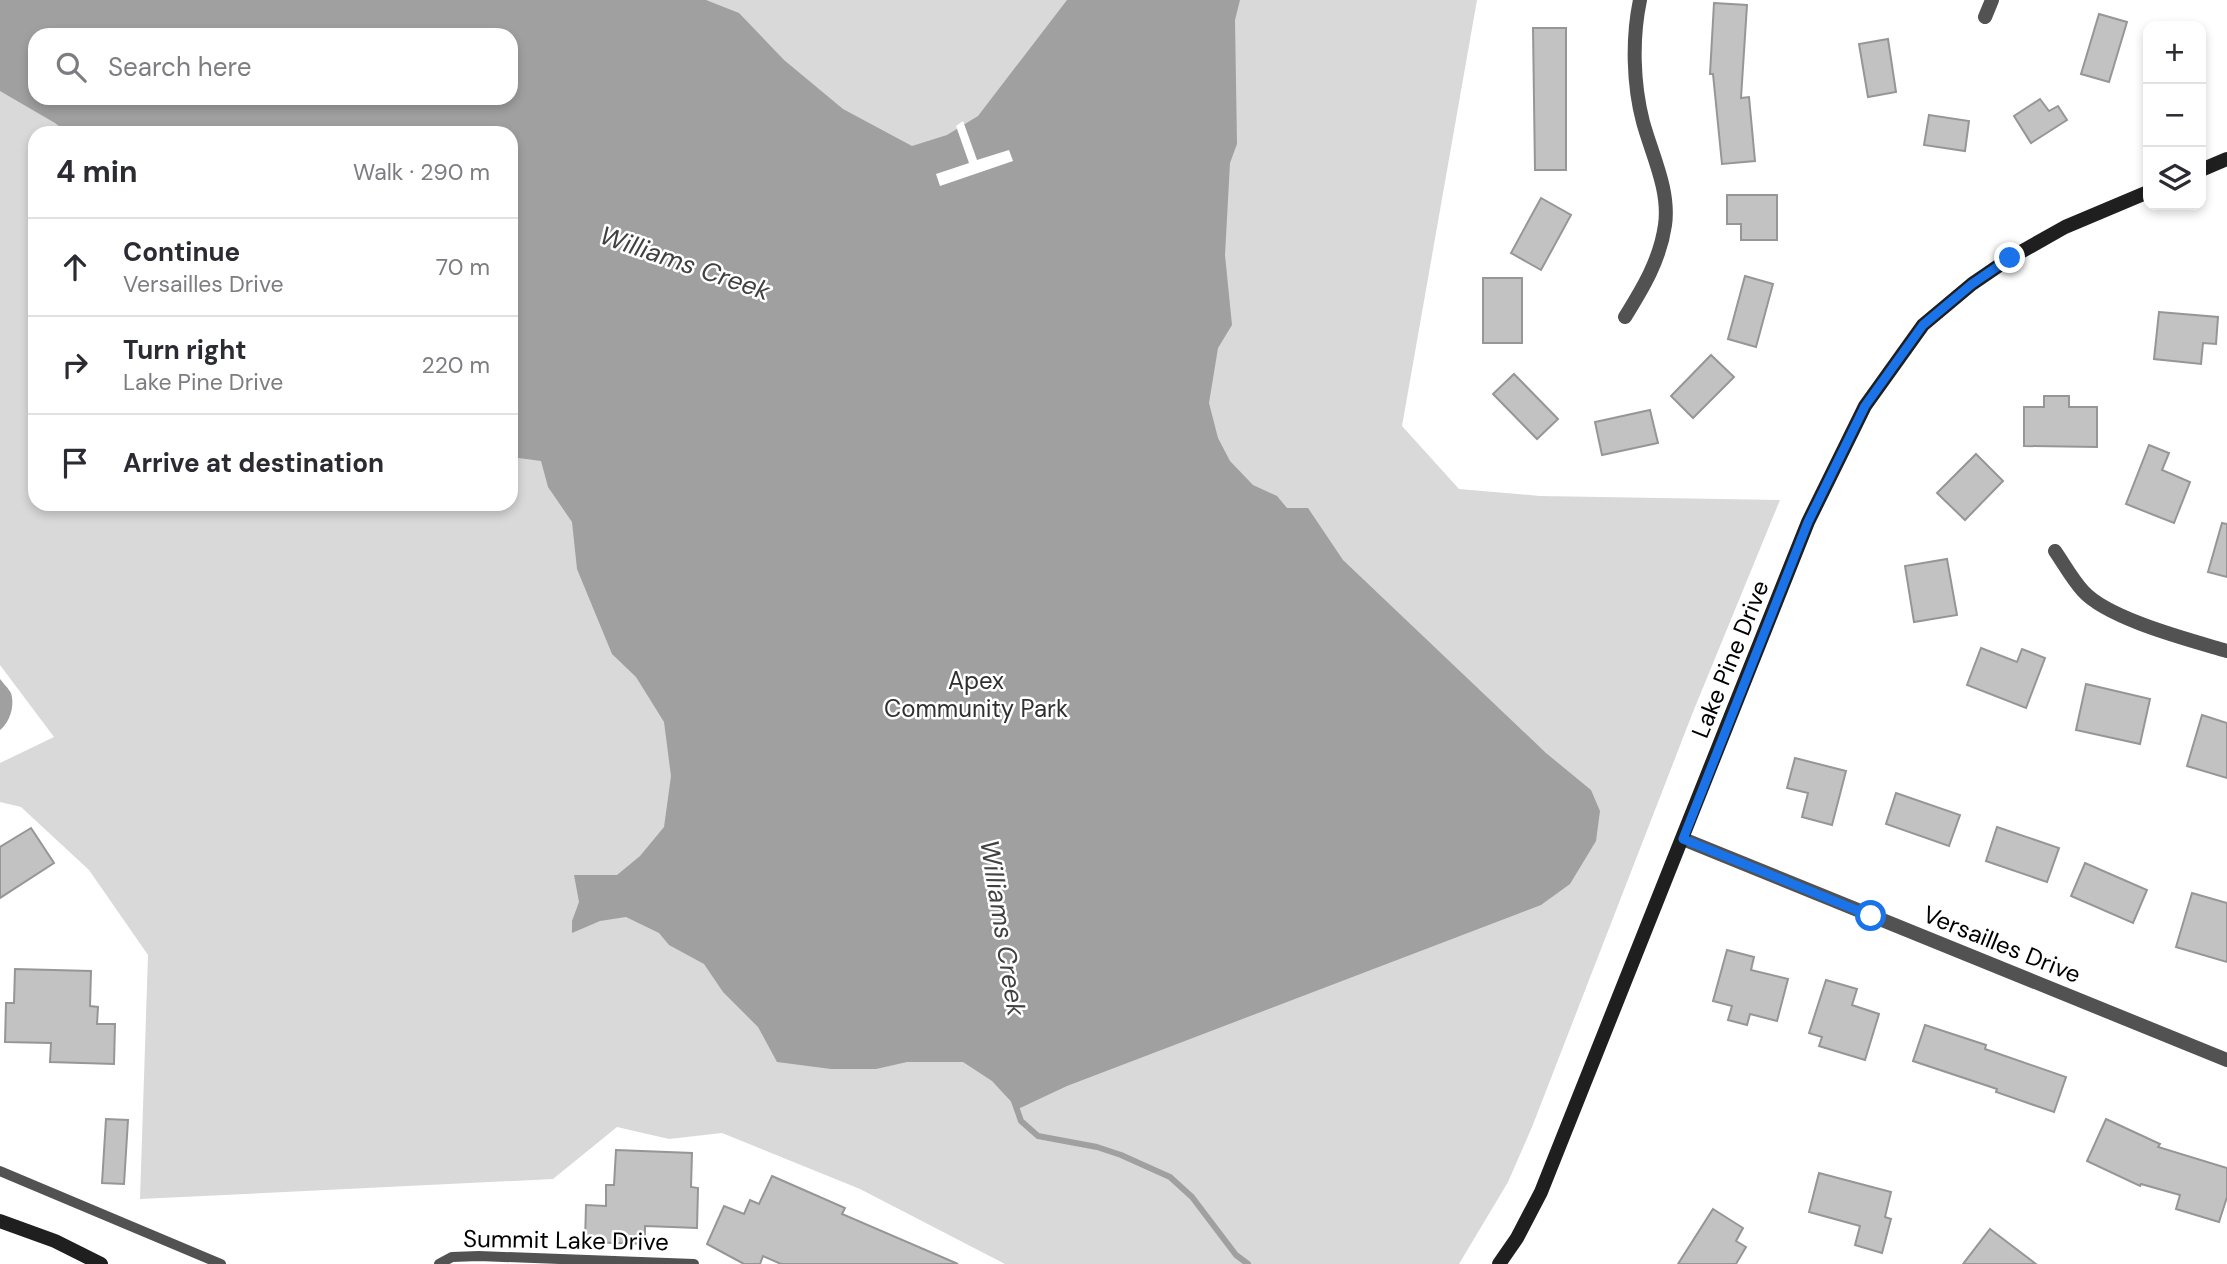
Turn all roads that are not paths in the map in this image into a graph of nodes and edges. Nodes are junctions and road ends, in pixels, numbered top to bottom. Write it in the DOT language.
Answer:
graph roads {
  1 [pos="1640,0"];
  2 [pos="1992,0"];
  3 [pos="1985,17"];
  4 [pos="2227,159"];
  5 [pos="2206,168"];
  6 [pos="2143,194"];
  7 [pos="1625,317"];
  8 [pos="2055,551"];
  9 [pos="2227,651"];
  10 [pos="1683,839"];
  11 [pos="2227,1060"];
  12 [pos="0,1171"];
  13 [pos="0,1221"];
  14 [pos="101,1264"];
  15 [pos="221,1264"];
  16 [pos="439,1264"];
  17 [pos="694,1264"];
  18 [pos="1499,1264"];
  1 -- 7 [label="street"];
  2 -- 3 [label="street"];
  4 -- 5 [label="main road"];
  6 -- 10 [label="main road, Lake Pine Drive"];
  8 -- 9 [label="street"];
  10 -- 11 [label="street, Versailles Drive"];
  10 -- 18 [label="main road, Lake Pine Drive"];
  12 -- 15 [label="lane"];
  13 -- 14 [label="main road"];
  16 -- 17 [label="lane, Summit Lake Drive"];
}
